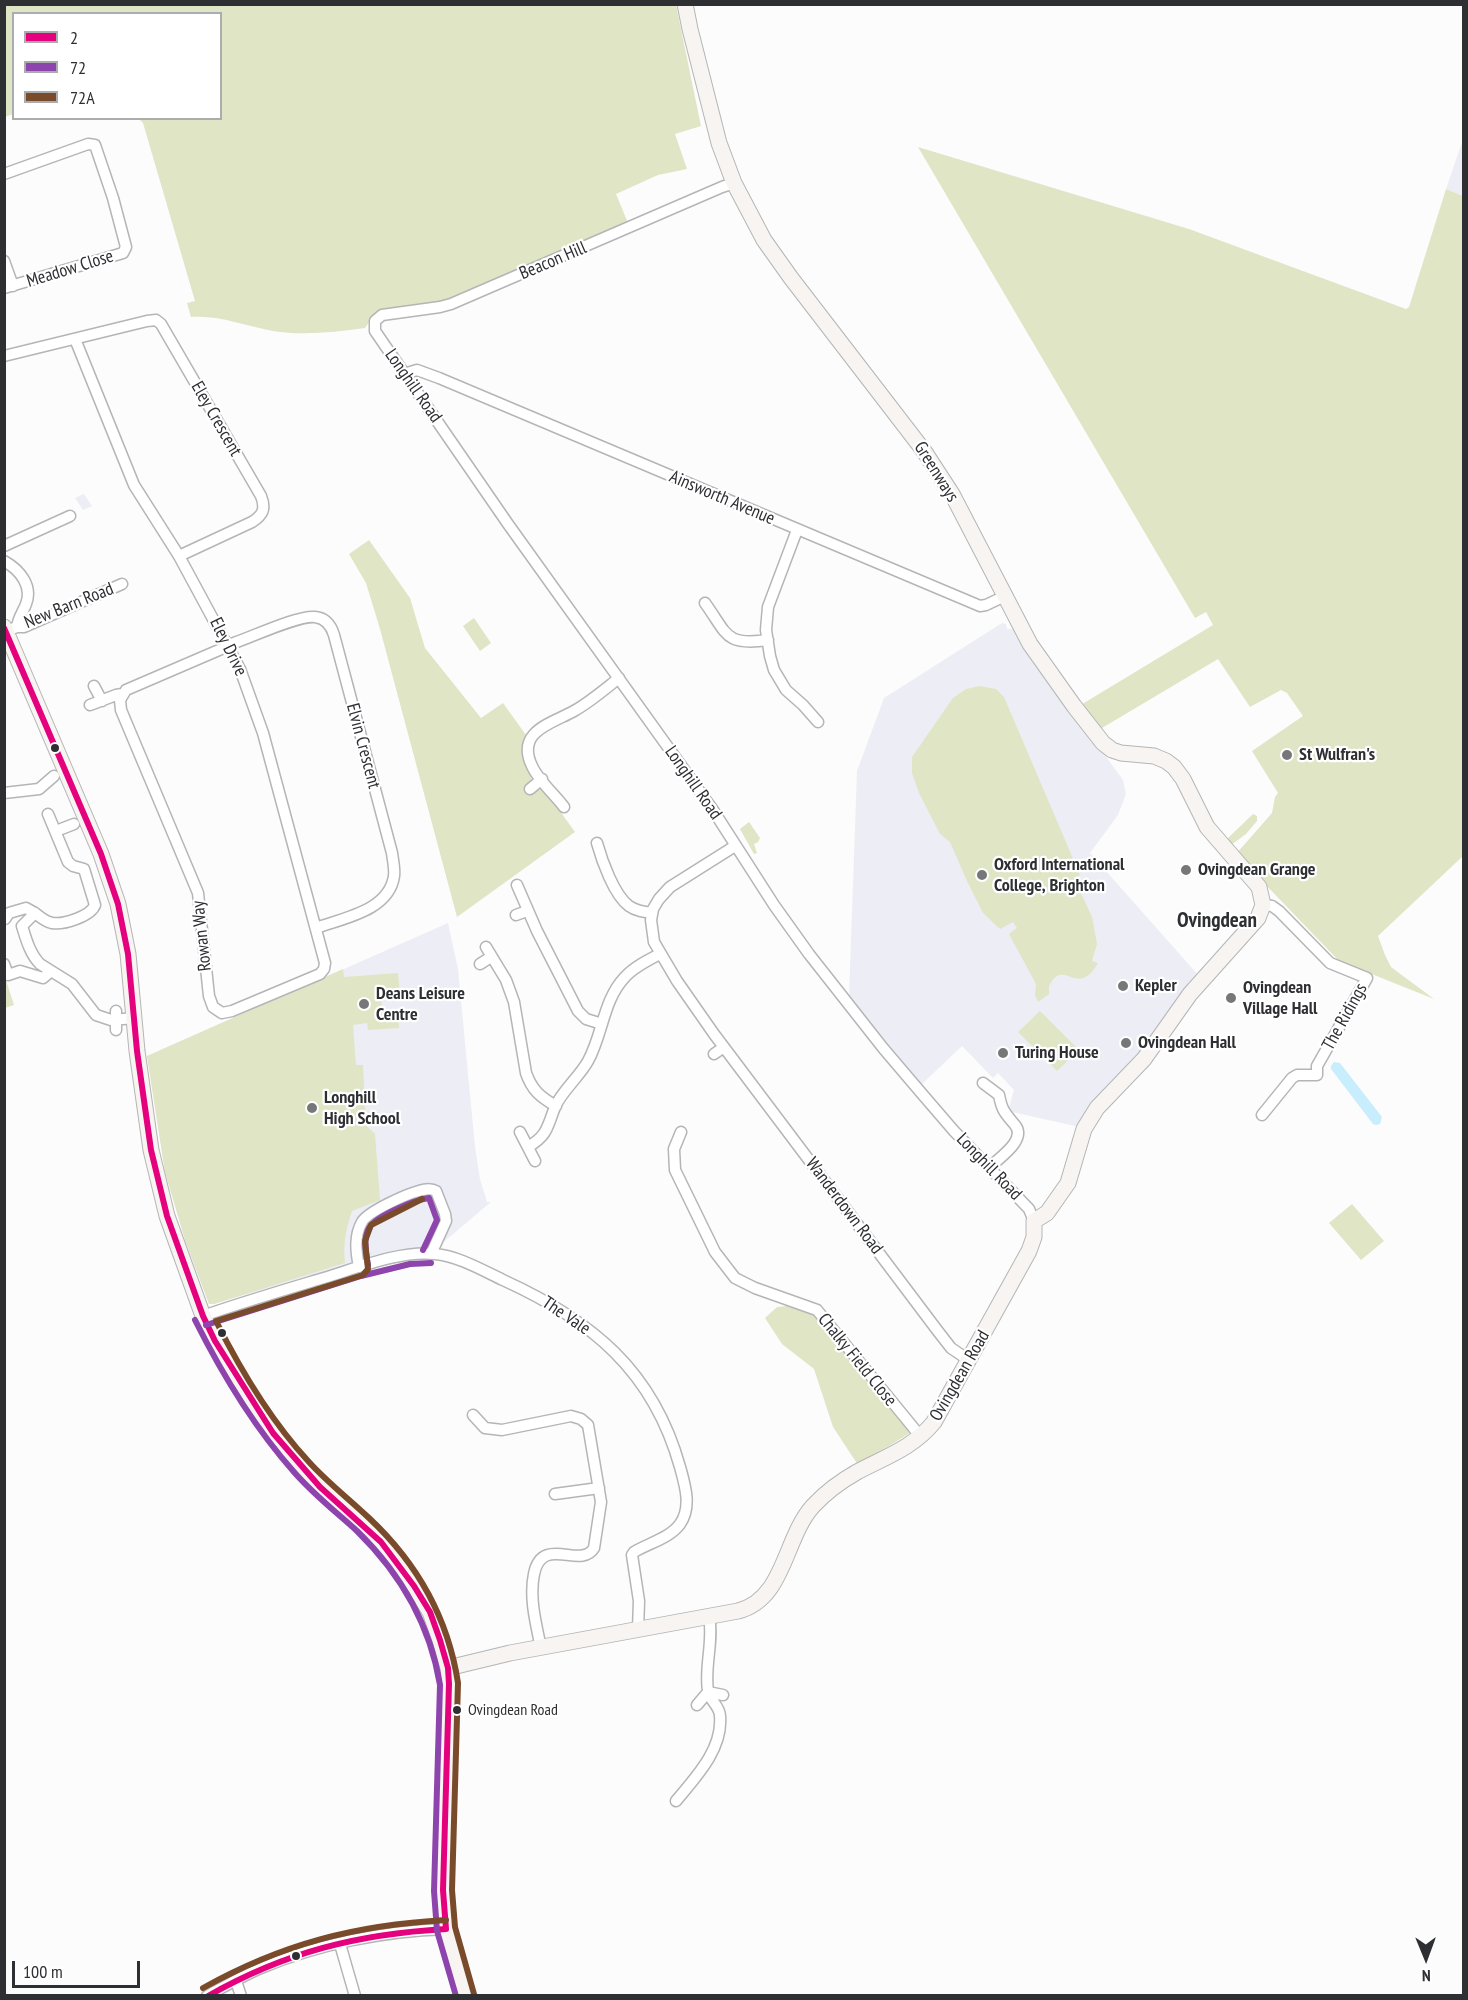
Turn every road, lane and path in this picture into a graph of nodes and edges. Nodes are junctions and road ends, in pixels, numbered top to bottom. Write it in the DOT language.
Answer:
graph roads {
  1 [pos="685,4"];
  2 [pos="97,133"];
  3 [pos="93,144"];
  4 [pos="4,174"];
  5 [pos="734,183"];
  6 [pos="4,261"];
  7 [pos="9,287"];
  8 [pos="374,327"];
  9 [pos="75,339"];
  10 [pos="4,356"];
  11 [pos="404,374"];
  12 [pos="440,378"];
  13 [pos="415,389"];
  14 [pos="70,516"];
  15 [pos="797,530"];
  16 [pos="4,546"];
  17 [pos="179,556"];
  18 [pos="4,561"];
  19 [pos="122,584"];
  20 [pos="1005,596"];
  21 [pos="705,603"];
  22 [pos="9,628"];
  23 [pos="768,640"];
  24 [pos="229,645"];
  25 [pos="619,678"];
  26 [pos="94,686"];
  27 [pos="122,694"];
  28 [pos="102,701"];
  29 [pos="90,705"];
  30 [pos="818,722"];
  31 [pos="54,776"];
  32 [pos="542,779"];
  33 [pos="530,789"];
  34 [pos="4,793"];
  35 [pos="564,807"];
  36 [pos="48,814"];
  37 [pos="74,824"];
  38 [pos="56,831"];
  39 [pos="597,843"];
  40 [pos="735,846"];
  41 [pos="517,885"];
  42 [pos="1263,904"];
  43 [pos="527,911"];
  44 [pos="652,913"];
  45 [pos="35,914"];
  46 [pos="516,915"];
  47 [pos="5,919"];
  48 [pos="22,926"];
  49 [pos="316,928"];
  50 [pos="660,954"];
  51 [pos="4,964"];
  52 [pos="480,964"];
  53 [pos="50,972"];
  54 [pos="318,975"];
  55 [pos="135,1018"];
  56 [pos="602,1024"];
  57 [pos="724,1047"];
  58 [pos="714,1054"];
  59 [pos="983,1083"];
  60 [pos="556,1106"];
  61 [pos="1262,1115"];
  62 [pos="520,1132"];
  63 [pos="681,1132"];
  64 [pos="528,1147"];
  65 [pos="535,1161"];
  66 [pos="990,1167"];
  67 [pos="1034,1221"];
  68 [pos="431,1254"];
  69 [pos="359,1267"];
  70 [pos="203,1316"];
  71 [pos="969,1361"];
  72 [pos="473,1415"];
  73 [pos="921,1437"];
  74 [pos="598,1488"];
  75 [pos="555,1494"];
  76 [pos="709,1616"];
  77 [pos="638,1629"];
  78 [pos="541,1648"];
  79 [pos="448,1668"];
  80 [pos="708,1692"];
  81 [pos="723,1695"];
  82 [pos="697,1705"];
  83 [pos="676,1801"];
  84 [pos="446,1929"];
  85 [pos="340,1944"];
  86 [pos="236,1981"];
  87 [pos="207,1995"];
  88 [pos="241,1995"];
  89 [pos="355,1995"];
  90 [pos="465,1995"];
  1 -- 5 [label="street, Greenways"];
  2 -- 3 [label="street"];
  3 -- 4 [label="street"];
  3 -- 7 [label="street, Meadow Close"];
  5 -- 8 [label="street, Beacon Hill"];
  5 -- 20 [label="street, Greenways"];
  6 -- 7 [label="street, Meadow Close"];
  8 -- 11 [label="street, Longhill Road"];
  9 -- 10 [label="street"];
  9 -- 17 [label="street, Eley Drive"];
  9 -- 17 [label="street, Eley Crescent"];
  11 -- 12 [label="street, Ainsworth Avenue"];
  11 -- 13 [label="street, Longhill Road"];
  12 -- 13 [label="street"];
  12 -- 15 [label="street, Ainsworth Avenue"];
  13 -- 25 [label="street, Longhill Road"];
  14 -- 16 [label="street"];
  15 -- 20 [label="street, Ainsworth Avenue"];
  15 -- 23 [label="street"];
  17 -- 24 [label="street, Eley Drive"];
  18 -- 22 [label="street, New Barn Road"];
  19 -- 22 [label="street, New Barn Road"];
  20 -- 42 [label="street, Greenways"];
  21 -- 23 [label="street"];
  22 -- 55 [label="street"];
  23 -- 30 [label="street"];
  24 -- 27 [label="street"];
  24 -- 49 [label="street, Eley Drive"];
  24 -- 49 [label="street, Elvin Crescent"];
  25 -- 32 [label="street"];
  25 -- 40 [label="street, Longhill Road"];
  26 -- 28 [label="street"];
  27 -- 28 [label="street"];
  27 -- 54 [label="street, Rowan Way"];
  28 -- 29 [label="street"];
  31 -- 34 [label="street"];
  32 -- 33 [label="street"];
  32 -- 35 [label="street"];
  36 -- 38 [label="street"];
  37 -- 38 [label="street"];
  38 -- 45 [label="street"];
  39 -- 44 [label="street"];
  40 -- 44 [label="street"];
  40 -- 66 [label="street, Longhill Road"];
  41 -- 43 [label="street"];
  42 -- 61 [label="street, The Ridings"];
  42 -- 67 [label="street"];
  43 -- 46 [label="street"];
  43 -- 56 [label="street"];
  44 -- 50 [label="street, Wanderdown Road"];
  45 -- 47 [label="street"];
  45 -- 48 [label="street"];
  47 -- 48 [label="street"];
  48 -- 53 [label="street"];
  49 -- 54 [label="street, Eley Drive"];
  50 -- 56 [label="street"];
  50 -- 57 [label="street, Wanderdown Road"];
  51 -- 53 [label="street"];
  52 -- 60 [label="street"];
  53 -- 55 [label="street"];
  55 -- 70 [label="street"];
  56 -- 60 [label="street"];
  57 -- 58 [label="street"];
  57 -- 71 [label="street, Wanderdown Road"];
  59 -- 66 [label="street"];
  60 -- 64 [label="street"];
  62 -- 64 [label="street"];
  63 -- 73 [label="street, Chalky Field Close"];
  64 -- 65 [label="street"];
  66 -- 67 [label="street, Longhill Road"];
  67 -- 71 [label="street, Ovingdean Road"];
  68 -- 69 [label="street, The Vale"];
  68 -- 69 [label="street"];
  68 -- 77 [label="street, The Vale"];
  69 -- 70 [label="street, The Vale"];
  70 -- 79 [label="street"];
  71 -- 73 [label="street, Ovingdean Road"];
  72 -- 74 [label="street"];
  73 -- 76 [label="street, Ovingdean Road"];
  74 -- 75 [label="street"];
  74 -- 78 [label="street"];
  76 -- 77 [label="street, Ovingdean Road"];
  76 -- 80 [label="street"];
  77 -- 78 [label="street, Ovingdean Road"];
  78 -- 79 [label="street, Ovingdean Road"];
  79 -- 84 [label="street"];
  80 -- 81 [label="street"];
  80 -- 82 [label="street"];
  80 -- 83 [label="street"];
  84 -- 85 [label="street"];
  84 -- 90 [label="street"];
  85 -- 86 [label="street"];
  85 -- 89 [label="street"];
  86 -- 87 [label="street"];
  86 -- 88 [label="street"];
}
